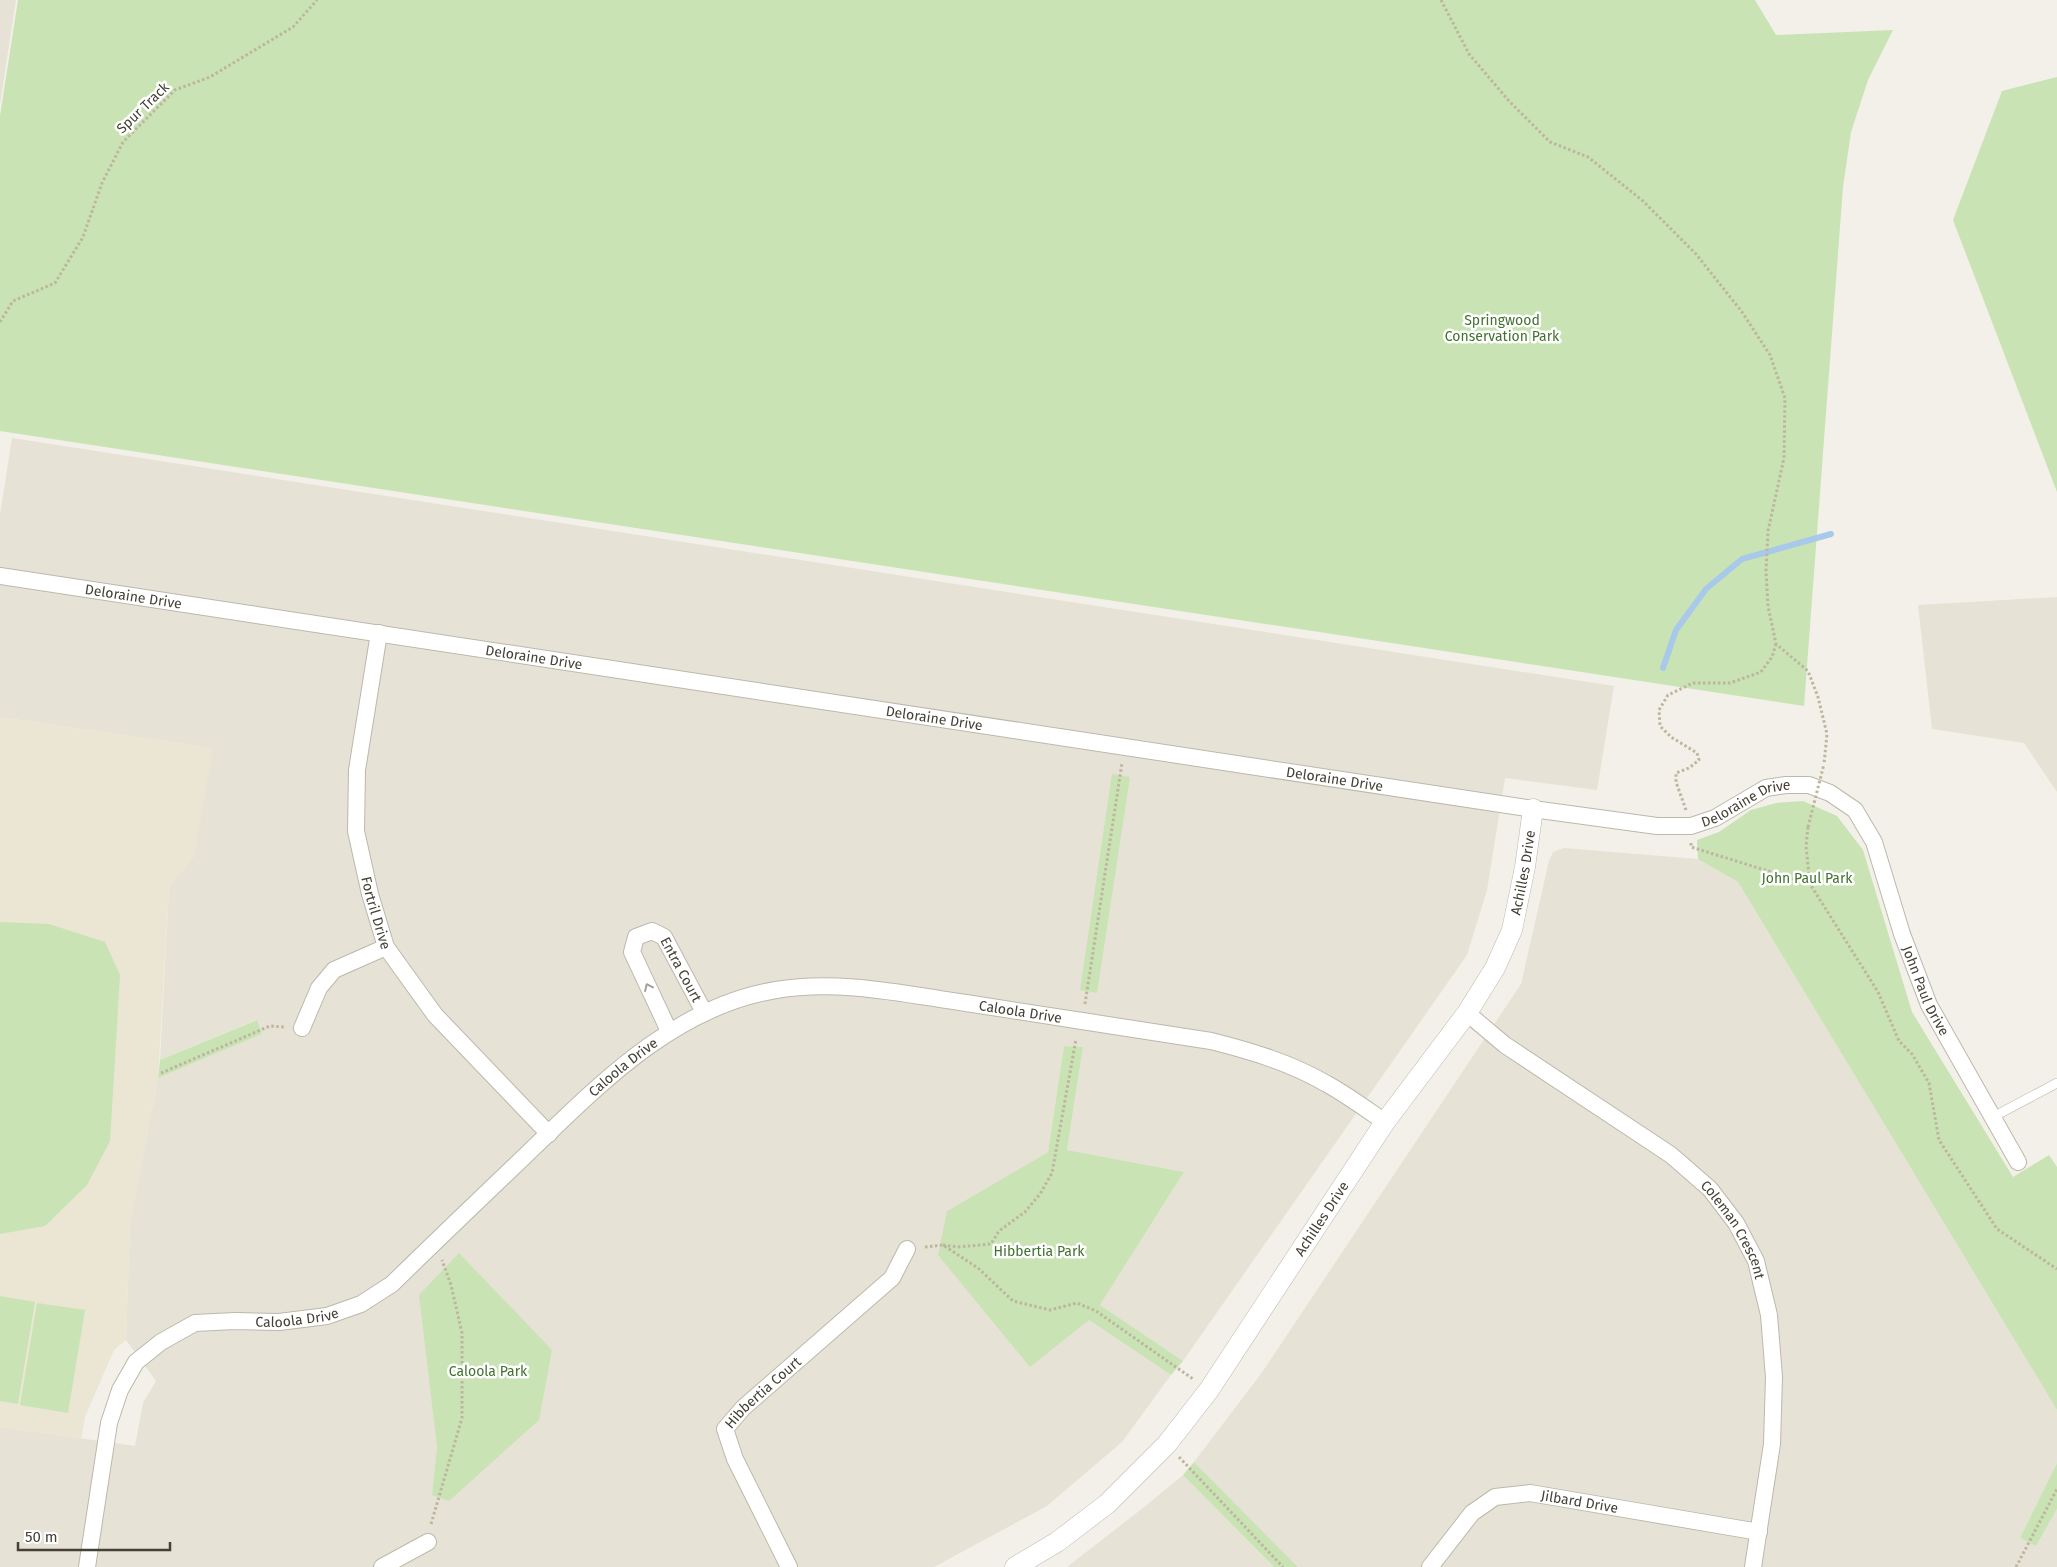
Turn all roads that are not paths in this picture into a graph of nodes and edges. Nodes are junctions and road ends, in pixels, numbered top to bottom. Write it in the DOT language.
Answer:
graph roads {
  1 [pos="0,576"];
  2 [pos="379,633"];
  3 [pos="1533,809"];
  4 [pos="1855,810"];
  5 [pos="386,947"];
  6 [pos="704,1012"];
  7 [pos="1467,1013"];
  8 [pos="302,1028"];
  9 [pos="669,1031"];
  10 [pos="2057,1083"];
  11 [pos="1993,1118"];
  12 [pos="1385,1122"];
  13 [pos="548,1134"];
  14 [pos="2018,1162"];
  15 [pos="907,1249"];
  16 [pos="1759,1532"];
  17 [pos="428,1542"];
  18 [pos="87,1567"];
  19 [pos="382,1567"];
  20 [pos="789,1567"];
  21 [pos="1015,1567"];
  22 [pos="1430,1567"];
  23 [pos="1753,1567"];
  1 -- 2 [label="street, Deloraine Drive"];
  2 -- 3 [label="street, Deloraine Drive"];
  2 -- 5 [label="street, Fortril Drive"];
  3 -- 4 [label="street, Deloraine Drive"];
  3 -- 7 [label="street, Achilles Drive"];
  4 -- 11 [label="street, John Paul Drive"];
  5 -- 8 [label="street"];
  5 -- 13 [label="street, Fortril Drive"];
  6 -- 9 [label="street, Caloola Drive"];
  9 -- 6 [label="street, Entra Court, one-way"];
  6 -- 12 [label="street, Caloola Drive"];
  7 -- 12 [label="street, Achilles Drive"];
  7 -- 16 [label="street, Coleman Crescent"];
  9 -- 13 [label="street, Caloola Drive"];
  10 -- 11 [label="lane"];
  11 -- 14 [label="street, John Paul Drive"];
  12 -- 21 [label="street, Achilles Drive"];
  13 -- 18 [label="street, Caloola Drive"];
  15 -- 20 [label="street, Hibbertia Court"];
  16 -- 22 [label="street, Jilbard Drive"];
  16 -- 23 [label="street, Coleman Crescent"];
  17 -- 19 [label="street"];
}
